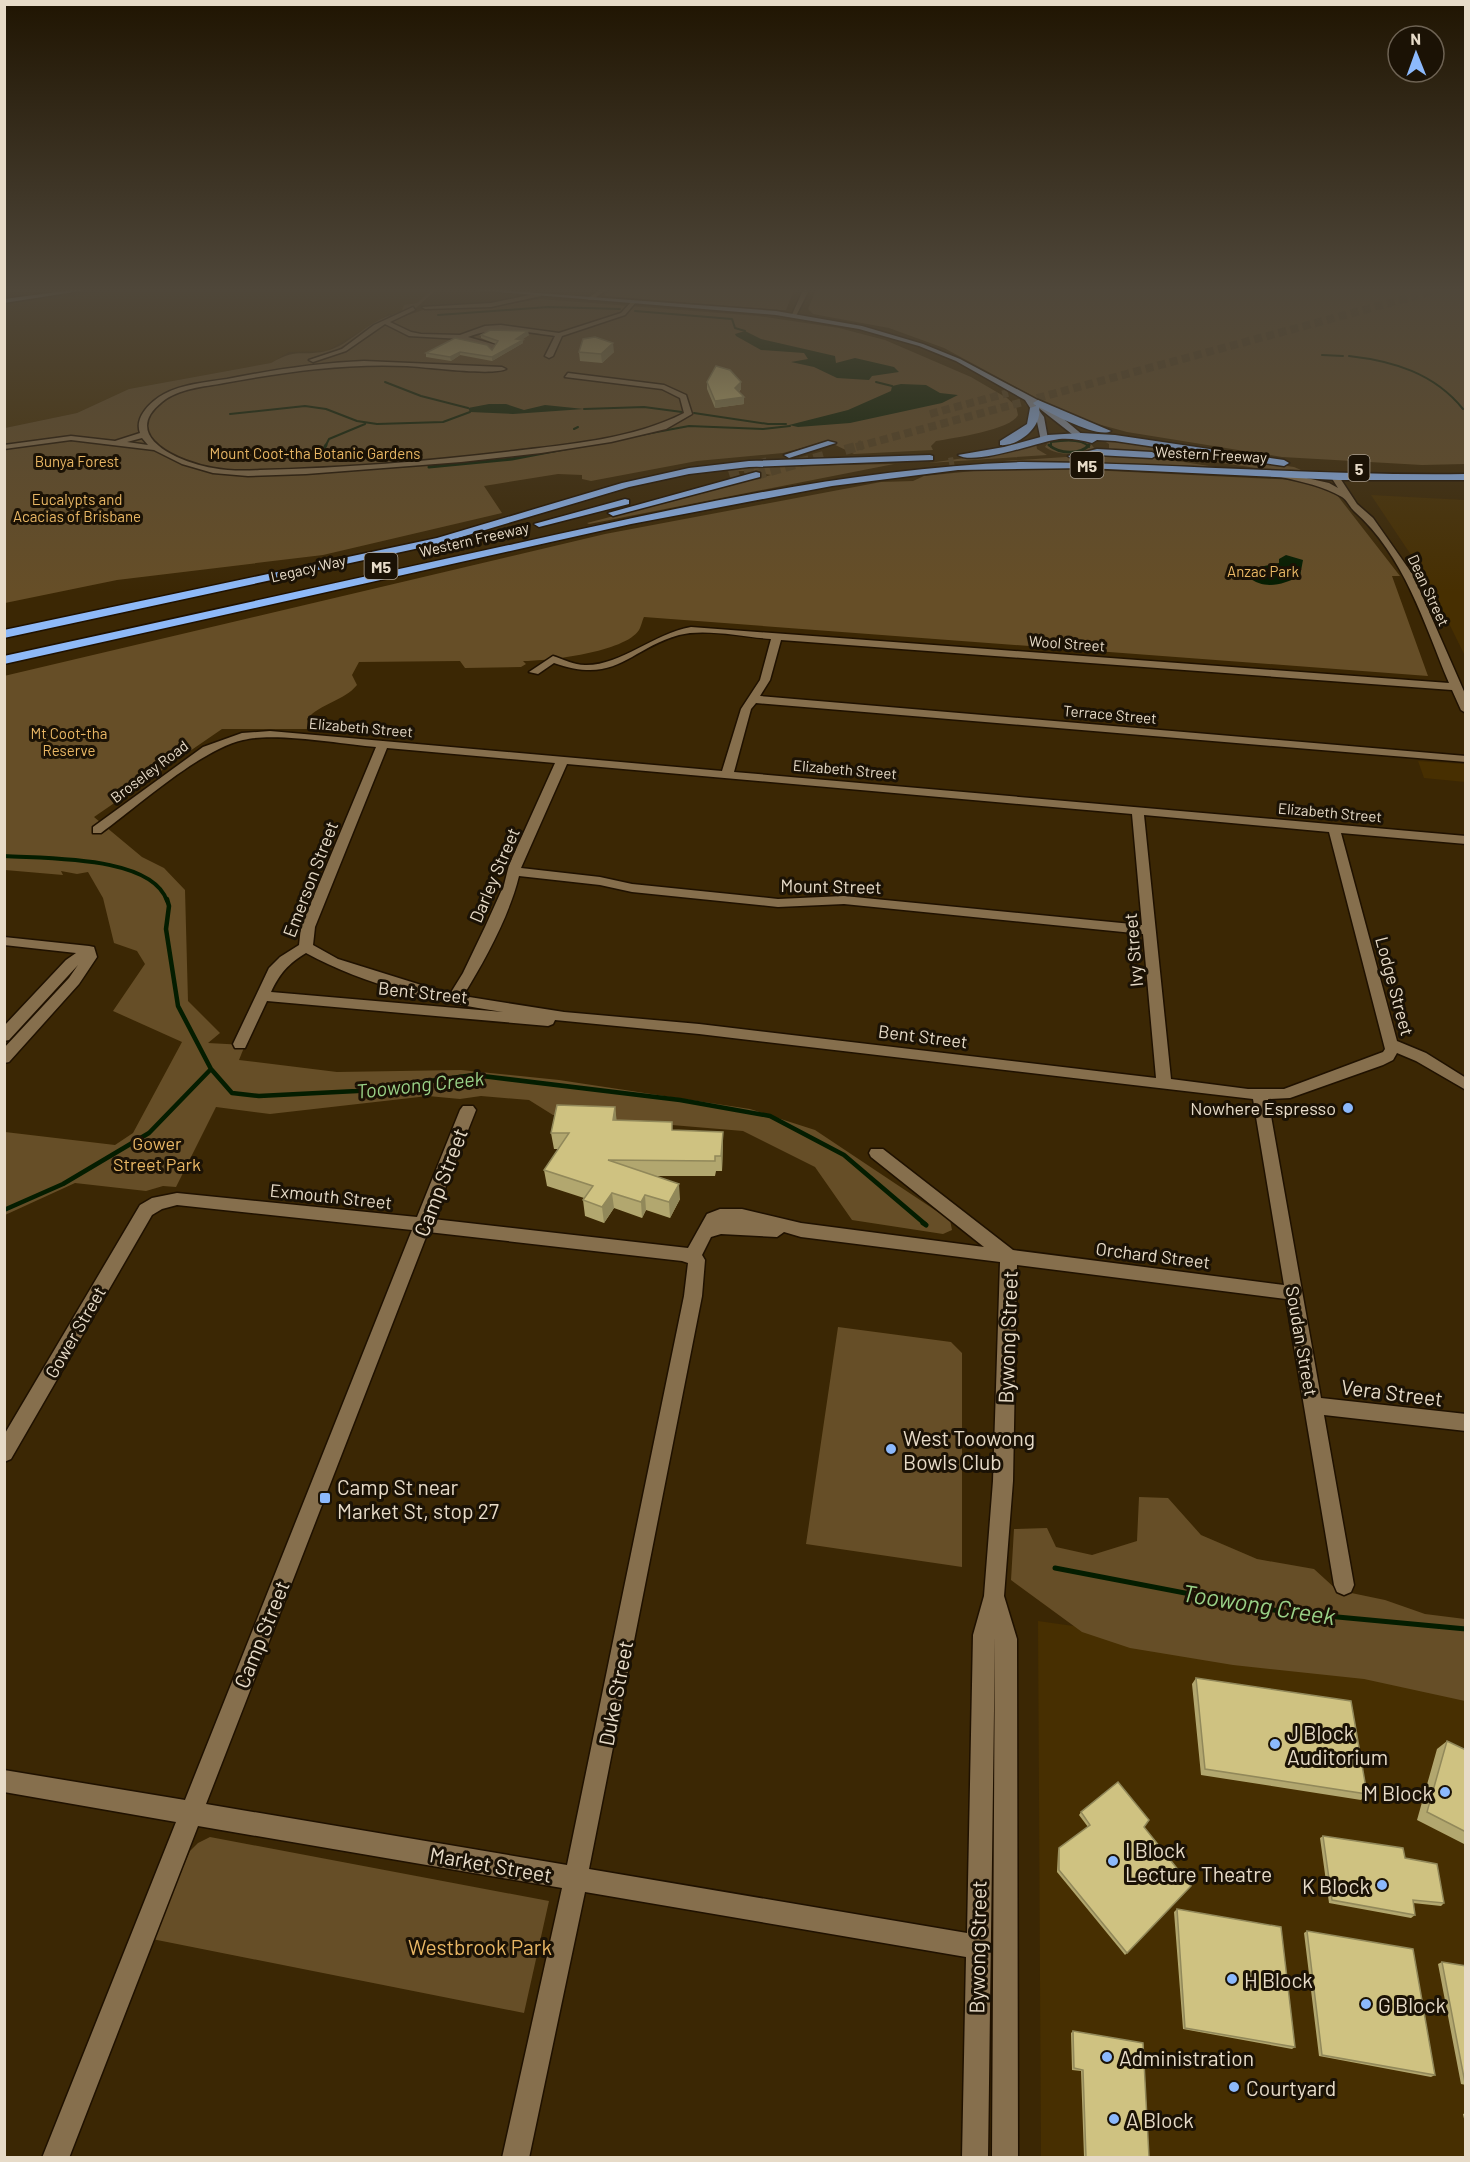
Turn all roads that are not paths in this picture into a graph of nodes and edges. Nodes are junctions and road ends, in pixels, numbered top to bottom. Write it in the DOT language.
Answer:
graph roads {
  1 [pos="183,391"];
  2 [pos="671,391"];
  3 [pos="1014,391"];
  4 [pos="1036,406"];
  5 [pos="143,435"];
  6 [pos="1081,436"];
  7 [pos="1043,440"];
  8 [pos="115,443"];
  9 [pos="831,443"];
  10 [pos="1165,446"];
  11 [pos="4,447"];
  12 [pos="152,448"];
  13 [pos="845,450"];
  14 [pos="1097,452"];
  15 [pos="787,456"];
  16 [pos="824,456"];
  17 [pos="1079,456"];
  18 [pos="952,462"];
  19 [pos="1466,473"];
  20 [pos="729,474"];
  21 [pos="756,475"];
  22 [pos="1283,475"];
  23 [pos="1338,477"];
  24 [pos="1348,493"];
  25 [pos="4,634"];
  26 [pos="777,636"];
  27 [pos="4,645"];
  28 [pos="4,652"];
  29 [pos="4,660"];
  30 [pos="534,672"];
  31 [pos="1456,687"];
  32 [pos="752,699"];
  33 [pos="1466,710"];
  34 [pos="223,741"];
  35 [pos="382,746"];
  36 [pos="1466,759"];
  37 [pos="562,760"];
  38 [pos="727,775"];
  39 [pos="1138,812"];
  40 [pos="1334,828"];
  41 [pos="97,830"];
  42 [pos="1466,840"];
  43 [pos="513,871"];
  44 [pos="1150,930"];
  45 [pos="4,941"];
  46 [pos="306,947"];
  47 [pos="89,951"];
  48 [pos="261,996"];
  49 [pos="453,1000"];
  50 [pos="580,1019"];
  51 [pos="4,1036"];
  52 [pos="240,1044"];
  53 [pos="1393,1046"];
  54 [pos="4,1058"];
  55 [pos="1164,1085"];
  56 [pos="1466,1085"];
  57 [pos="1260,1096"];
  58 [pos="468,1110"];
  59 [pos="877,1153"];
  60 [pos="146,1210"];
  61 [pos="424,1225"];
  62 [pos="692,1256"];
  63 [pos="1009,1257"];
  64 [pos="1293,1293"];
  65 [pos="1313,1404"];
  66 [pos="1466,1423"];
  67 [pos="4,1454"];
  68 [pos="1344,1585"];
  69 [pos="994,1596"];
  70 [pos="981,1736"];
  71 [pos="1006,1740"];
  72 [pos="4,1781"];
  73 [pos="189,1813"];
  74 [pos="574,1878"];
  75 [pos="977,1947"];
  76 [pos="55,2157"];
  77 [pos="515,2157"];
  78 [pos="975,2157"];
  79 [pos="1005,2157"];
  1 -- 5 [label="street"];
  2 -- 12 [label="street"];
  3 -- 4 [label="main road"];
  4 -- 6 [label="main road"];
  4 -- 7 [label="main road"];
  4 -- 10 [label="highway"];
  4 -- 18 [label="highway"];
  5 -- 8 [label="street"];
  5 -- 12 [label="street"];
  6 -- 7 [label="highway, 5"];
  6 -- 10 [label="highway, 5"];
  6 -- 14 [label="highway"];
  7 -- 17 [label="highway"];
  7 -- 18 [label="highway, Western Freeway / M5"];
  8 -- 11 [label="street"];
  8 -- 12 [label="street"];
  9 -- 15 [label="highway"];
  10 -- 19 [label="highway, 5"];
  13 -- 16 [label="highway"];
  14 -- 17 [label="highway"];
  14 -- 22 [label="highway"];
  17 -- 18 [label="highway"];
  18 -- 22 [label="highway, Western Freeway / M5"];
  18 -- 25 [label="highway, Western Freeway / M5"];
  18 -- 29 [label="highway, Western Freeway / M5"];
  19 -- 23 [label="highway, 5"];
  20 -- 27 [label="highway, Legacy Way / M5"];
  21 -- 28 [label="highway, Legacy Way / M5"];
  22 -- 23 [label="highway, 5"];
  22 -- 24 [label="street"];
  23 -- 24 [label="street, Dean Street"];
  24 -- 31 [label="street, Dean Street"];
  26 -- 30 [label="street, Wool Street"];
  26 -- 31 [label="street, Wool Street"];
  26 -- 32 [label="street"];
  31 -- 33 [label="street, Dean Street"];
  32 -- 36 [label="street, Terrace Street"];
  32 -- 38 [label="street"];
  34 -- 35 [label="street, Elizabeth Street"];
  34 -- 41 [label="street, Broseley Road"];
  35 -- 37 [label="street, Elizabeth Street"];
  35 -- 46 [label="street, Emerson Street"];
  37 -- 38 [label="street, Elizabeth Street"];
  37 -- 43 [label="street, Darley Street"];
  38 -- 39 [label="street, Elizabeth Street"];
  39 -- 40 [label="street, Elizabeth Street"];
  39 -- 44 [label="street, Ivy Street"];
  40 -- 42 [label="street, Elizabeth Street"];
  40 -- 53 [label="street, Lodge Street"];
  43 -- 44 [label="street, Mount Street"];
  43 -- 49 [label="street, Darley Street"];
  44 -- 55 [label="street, Ivy Street"];
  45 -- 47 [label="street"];
  46 -- 48 [label="street, Emerson Street"];
  46 -- 49 [label="street, Bent Street"];
  47 -- 51 [label="street"];
  47 -- 54 [label="street"];
  48 -- 50 [label="street, Bent Street"];
  48 -- 52 [label="street, Emerson Street"];
  49 -- 50 [label="street, Bent Street"];
  50 -- 55 [label="street, Bent Street"];
  53 -- 56 [label="street"];
  53 -- 57 [label="street, Lodge Street"];
  55 -- 57 [label="street, Bent Street"];
  57 -- 64 [label="street, Soudan Street"];
  58 -- 61 [label="street, Camp Street"];
  59 -- 63 [label="street"];
  60 -- 61 [label="street, Exmouth Street"];
  60 -- 67 [label="street, Gower Street"];
  61 -- 62 [label="street, Exmouth Street"];
  61 -- 73 [label="street, Camp Street"];
  62 -- 63 [label="street, Orchard Street"];
  62 -- 74 [label="street, Duke Street"];
  63 -- 64 [label="street, Orchard Street"];
  63 -- 69 [label="street, Bywong Street"];
  64 -- 65 [label="street, Soudan Street"];
  65 -- 66 [label="street, Vera Street"];
  65 -- 68 [label="street, Soudan Street"];
  69 -- 70 [label="street, Bywong Street"];
  69 -- 71 [label="street, Bywong Street"];
  70 -- 71 [label="street"];
  70 -- 75 [label="street, Bywong Street"];
  71 -- 79 [label="street, Bywong Street"];
  72 -- 73 [label="street, Market Street"];
  73 -- 74 [label="street, Market Street"];
  73 -- 76 [label="street, Camp Street"];
  74 -- 75 [label="street, Market Street"];
  74 -- 77 [label="street, Duke Street"];
  75 -- 78 [label="street, Bywong Street"];
}
